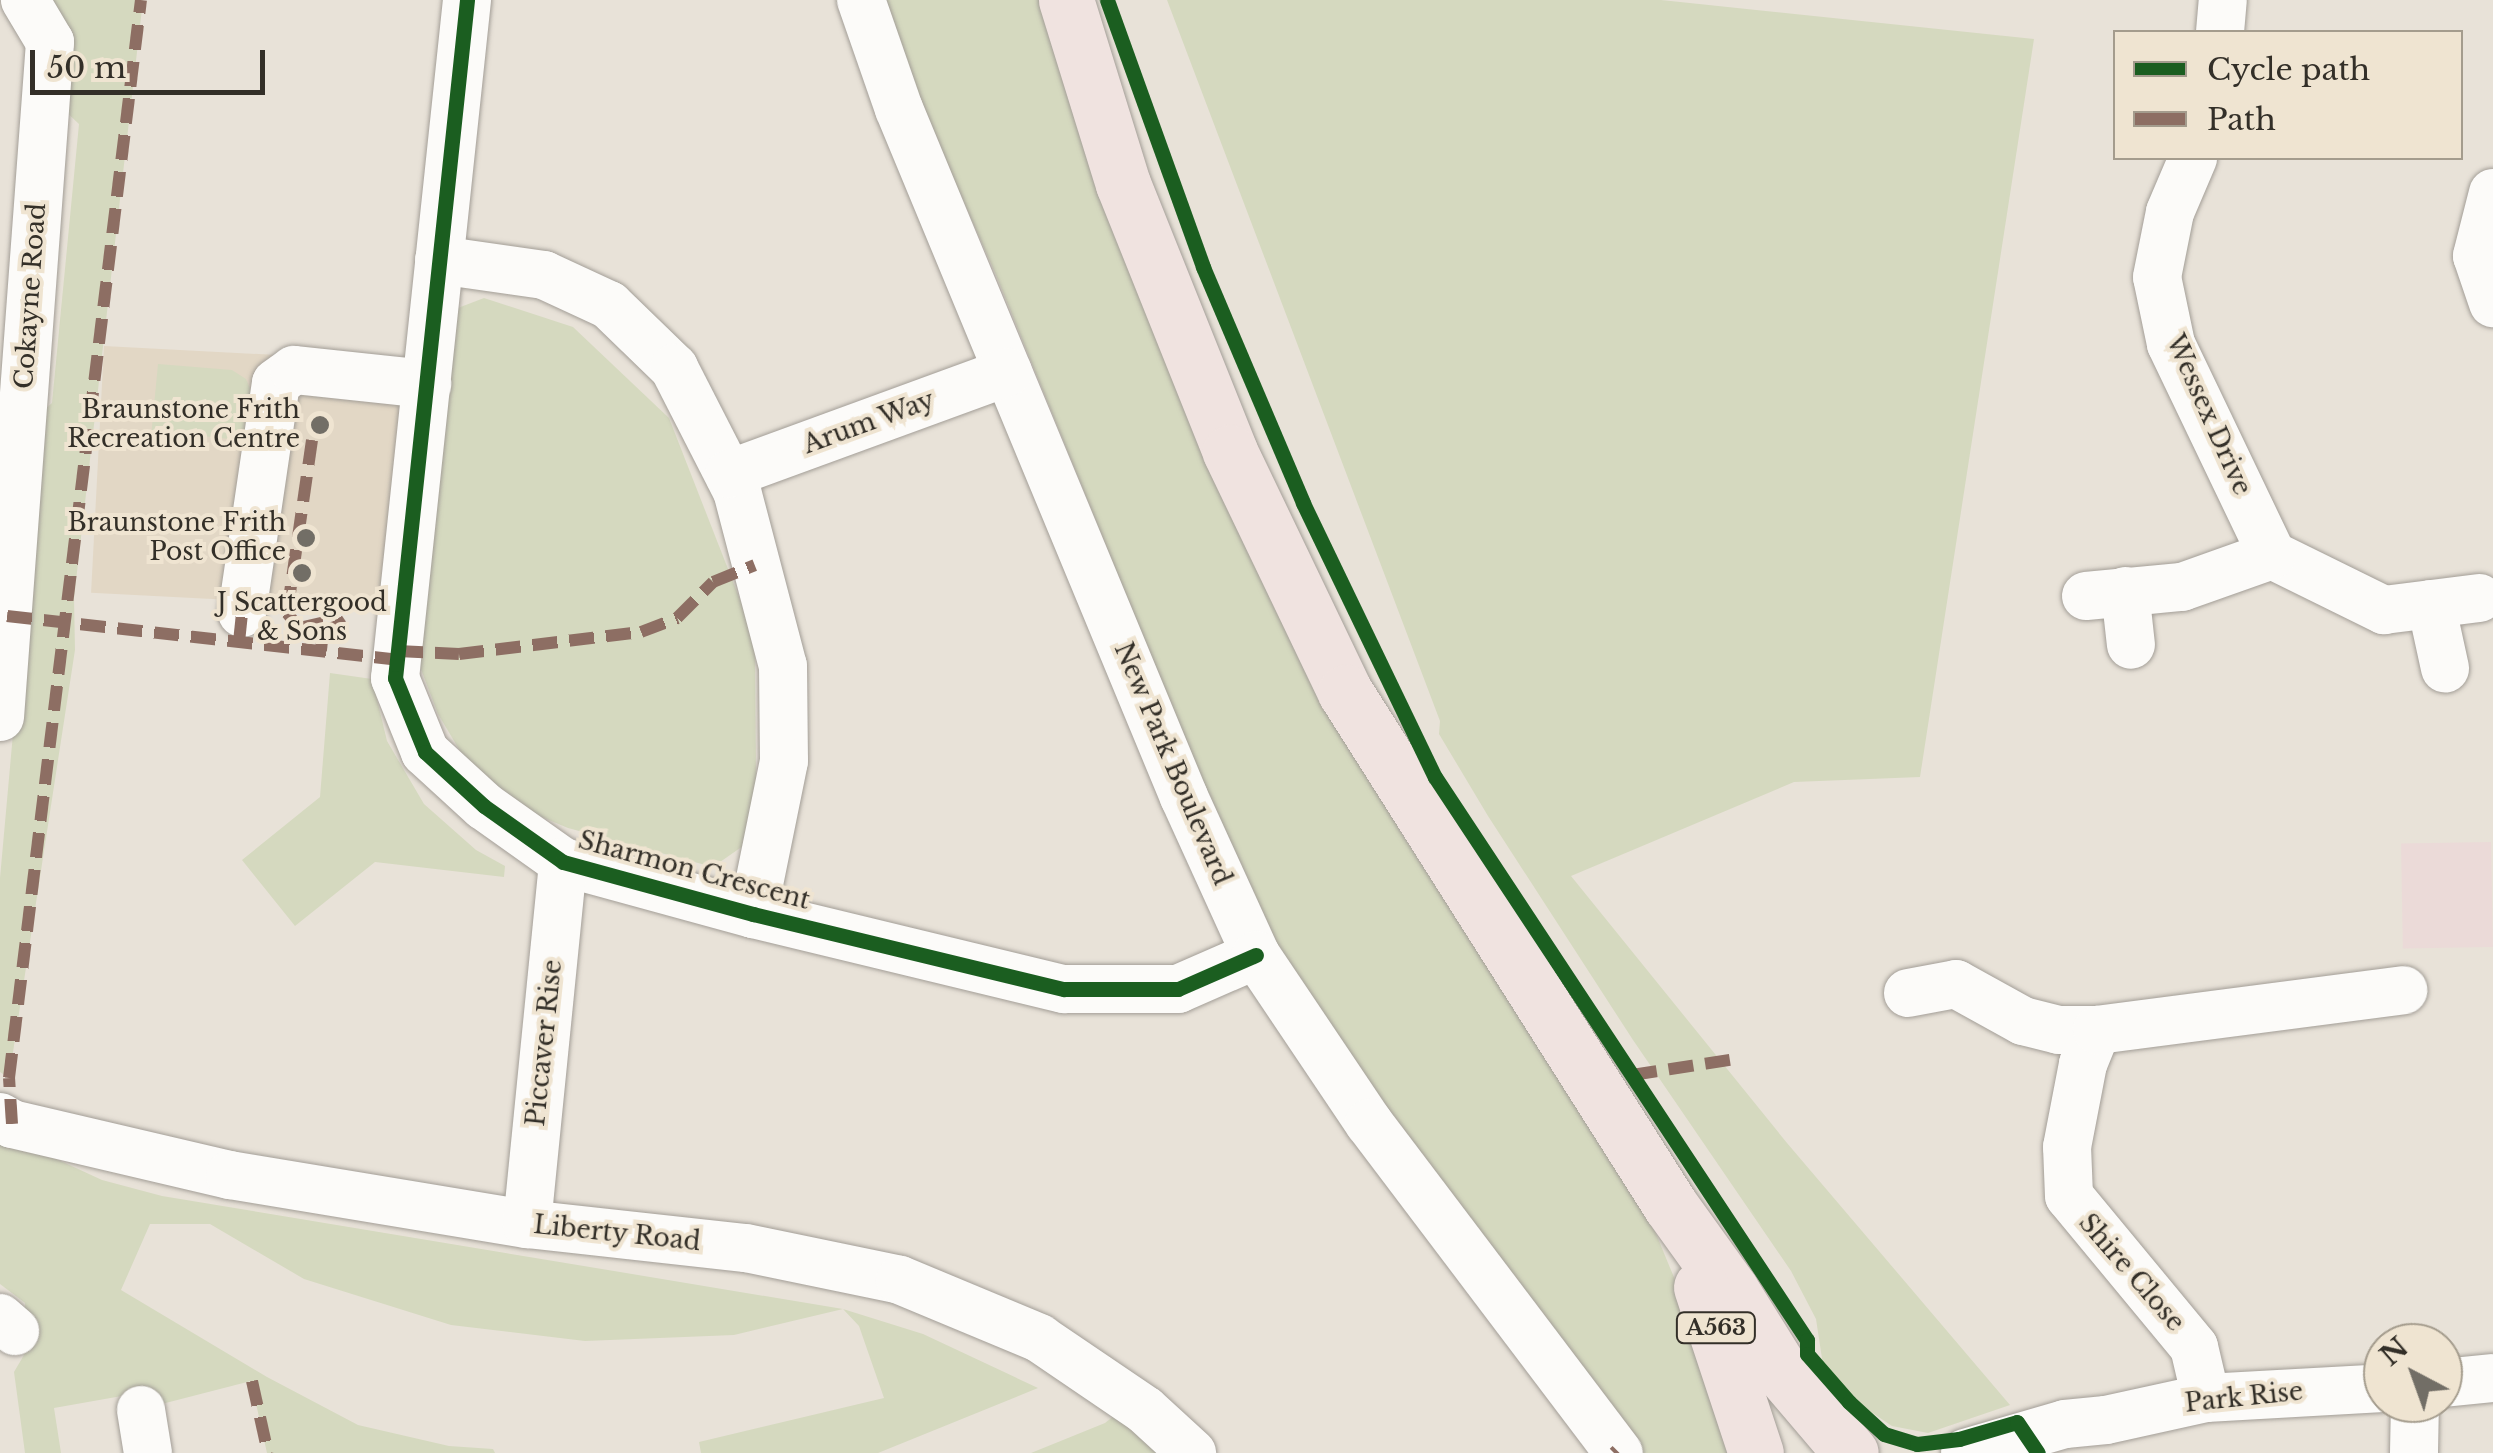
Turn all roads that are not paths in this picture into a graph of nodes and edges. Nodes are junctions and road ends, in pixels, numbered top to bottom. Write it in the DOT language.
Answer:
graph roads {
  1 [pos="25,0"];
  2 [pos="466,0"];
  3 [pos="860,0"];
  4 [pos="1066,0"];
  5 [pos="2223,0"];
  6 [pos="2220,30"];
  7 [pos="2192,160"];
  8 [pos="2493,193"];
  9 [pos="440,260"];
  10 [pos="2493,303"];
  11 [pos="1008,372"];
  12 [pos="427,384"];
  13 [pos="729,474"];
  14 [pos="2272,555"];
  15 [pos="2479,598"];
  16 [pos="2431,604"];
  17 [pos="242,613"];
  18 [pos="2131,645"];
  19 [pos="2445,668"];
  20 [pos="0,718"];
  21 [pos="563,862"];
  22 [pos="753,914"];
  23 [pos="1256,955"];
  24 [pos="2403,990"];
  25 [pos="1908,993"];
  26 [pos="2097,1030"];
  27 [pos="0,1117"];
  28 [pos="1670,1205"];
  29 [pos="527,1224"];
  30 [pos="2493,1378"];
  31 [pos="2463,1381"];
  32 [pos="2363,1389"];
  33 [pos="2206,1398"];
  34 [pos="2106,1420"];
  35 [pos="2414,1423"];
  36 [pos="1192,1453"];
  37 [pos="1618,1453"];
  38 [pos="1756,1453"];
  39 [pos="1852,1453"];
  40 [pos="1965,1453"];
  41 [pos="2060,1453"];
  42 [pos="2414,1453"];
  1 -- 20 [label="street, Cokayne Road"];
  2 -- 9 [label="street, Sharmon Crescent"];
  3 -- 11 [label="street, New Park Boulevard"];
  4 -- 28 [label="highway, A563"];
  5 -- 6 [label="street"];
  7 -- 14 [label="street, Wessex Drive"];
  8 -- 10 [label="street"];
  9 -- 12 [label="street, Sharmon Crescent"];
  9 -- 13 [label="street, Sharmon Crescent"];
  11 -- 13 [label="street, Arum Way"];
  11 -- 23 [label="street, New Park Boulevard"];
  12 -- 17 [label="street"];
  12 -- 21 [label="street, Sharmon Crescent"];
  13 -- 22 [label="street, Sharmon Crescent"];
  14 -- 16 [label="street"];
  14 -- 18 [label="street"];
  15 -- 16 [label="street"];
  16 -- 19 [label="street"];
  21 -- 22 [label="street, Sharmon Crescent"];
  21 -- 29 [label="street, Piccaver Rise"];
  22 -- 23 [label="street, Sharmon Crescent"];
  23 -- 37 [label="street, New Park Boulevard"];
  24 -- 26 [label="street"];
  25 -- 26 [label="street"];
  26 -- 33 [label="street, Shire Close"];
  27 -- 29 [label="street, Liberty Road"];
  28 -- 38 [label="highway, A563"];
  28 -- 39 [label="highway, A563"];
  29 -- 36 [label="street, Liberty Road"];
  30 -- 31 [label="street"];
  32 -- 33 [label="street, Park Rise"];
  33 -- 34 [label="street, Park Rise"];
  34 -- 40 [label="street, Park Rise"];
  34 -- 41 [label="street, Park Rise"];
  35 -- 42 [label="street"];
}
